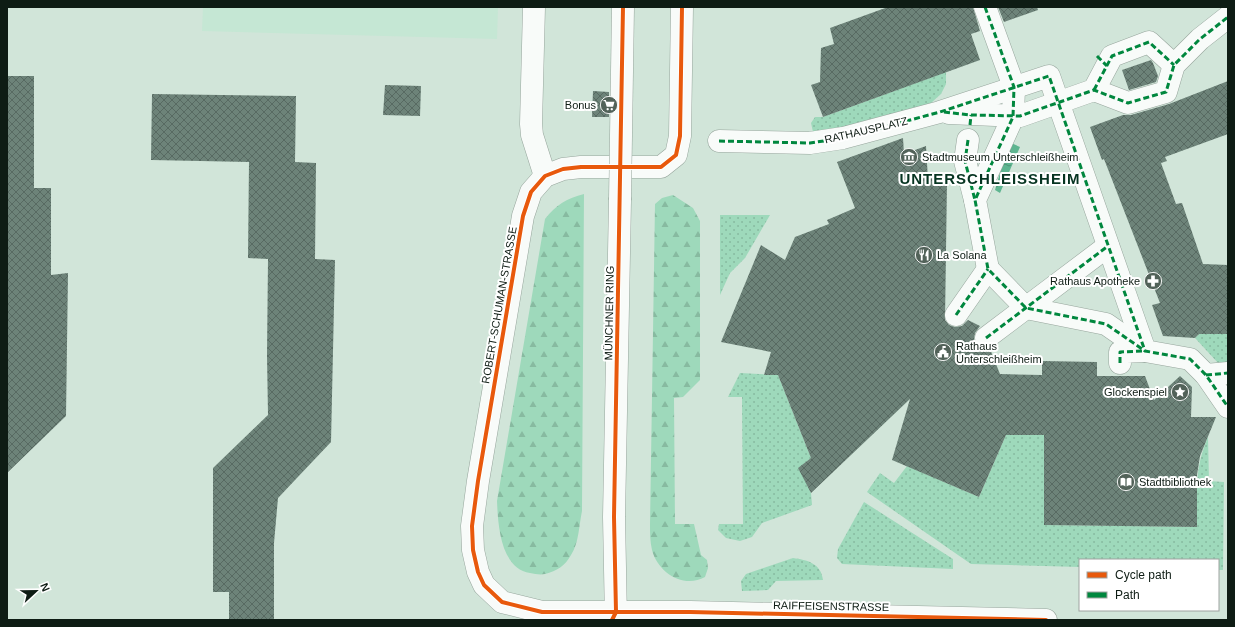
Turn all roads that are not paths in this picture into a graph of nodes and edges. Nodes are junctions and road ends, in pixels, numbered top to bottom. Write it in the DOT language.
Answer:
graph roads {
  1 [pos="534,7"];
  2 [pos="623,7"];
  3 [pos="682,7"];
  4 [pos="985,7"];
  5 [pos="1228,17"];
  6 [pos="1174,65"];
  7 [pos="1014,87"];
  8 [pos="1094,90"];
  9 [pos="1059,104"];
  10 [pos="940,112"];
  11 [pos="1013,117"];
  12 [pos="970,127"];
  13 [pos="719,141"];
  14 [pos="545,176"];
  15 [pos="975,200"];
  16 [pos="1108,246"];
  17 [pos="988,269"];
  18 [pos="1026,308"];
  19 [pos="956,315"];
  20 [pos="986,338"];
  21 [pos="1145,351"];
  22 [pos="1120,363"];
  23 [pos="1228,373"];
  24 [pos="1206,375"];
  25 [pos="1228,407"];
  26 [pos="616,616"];
  27 [pos="1046,620"];
  1 -- 14 [label="street"];
  2 -- 26 [label="street, MÜNCHNER RING, bridge"];
  3 -- 14 [label="street, ROBERT-SCHUMAN-STRASSE"];
  4 -- 7 [label="street"];
  5 -- 6 [label="street"];
  6 -- 8 [label="street"];
  6 -- 8 [label="street"];
  7 -- 9 [label="street, RATHAUSPLATZ"];
  7 -- 10 [label="street, RATHAUSPLATZ"];
  7 -- 11 [label="street"];
  8 -- 9 [label="street, RATHAUSPLATZ"];
  9 -- 11 [label="street, RATHAUSPLATZ"];
  9 -- 16 [label="street, RATHAUSPLATZ"];
  10 -- 12 [label="street, RATHAUSPLATZ"];
  10 -- 13 [label="street, RATHAUSPLATZ"];
  11 -- 12 [label="street, RATHAUSPLATZ"];
  11 -- 15 [label="street"];
  12 -- 15 [label="street"];
  14 -- 26 [label="street, ROBERT-SCHUMAN-STRASSE"];
  15 -- 17 [label="street"];
  16 -- 18 [label="street"];
  16 -- 21 [label="street, RATHAUSPLATZ"];
  17 -- 18 [label="street"];
  17 -- 19 [label="street"];
  18 -- 20 [label="street"];
  18 -- 21 [label="street"];
  21 -- 22 [label="street"];
  21 -- 24 [label="street"];
  23 -- 24 [label="street"];
  24 -- 25 [label="street"];
  26 -- 27 [label="street, RAIFFEISENSTRASSE"];
}
